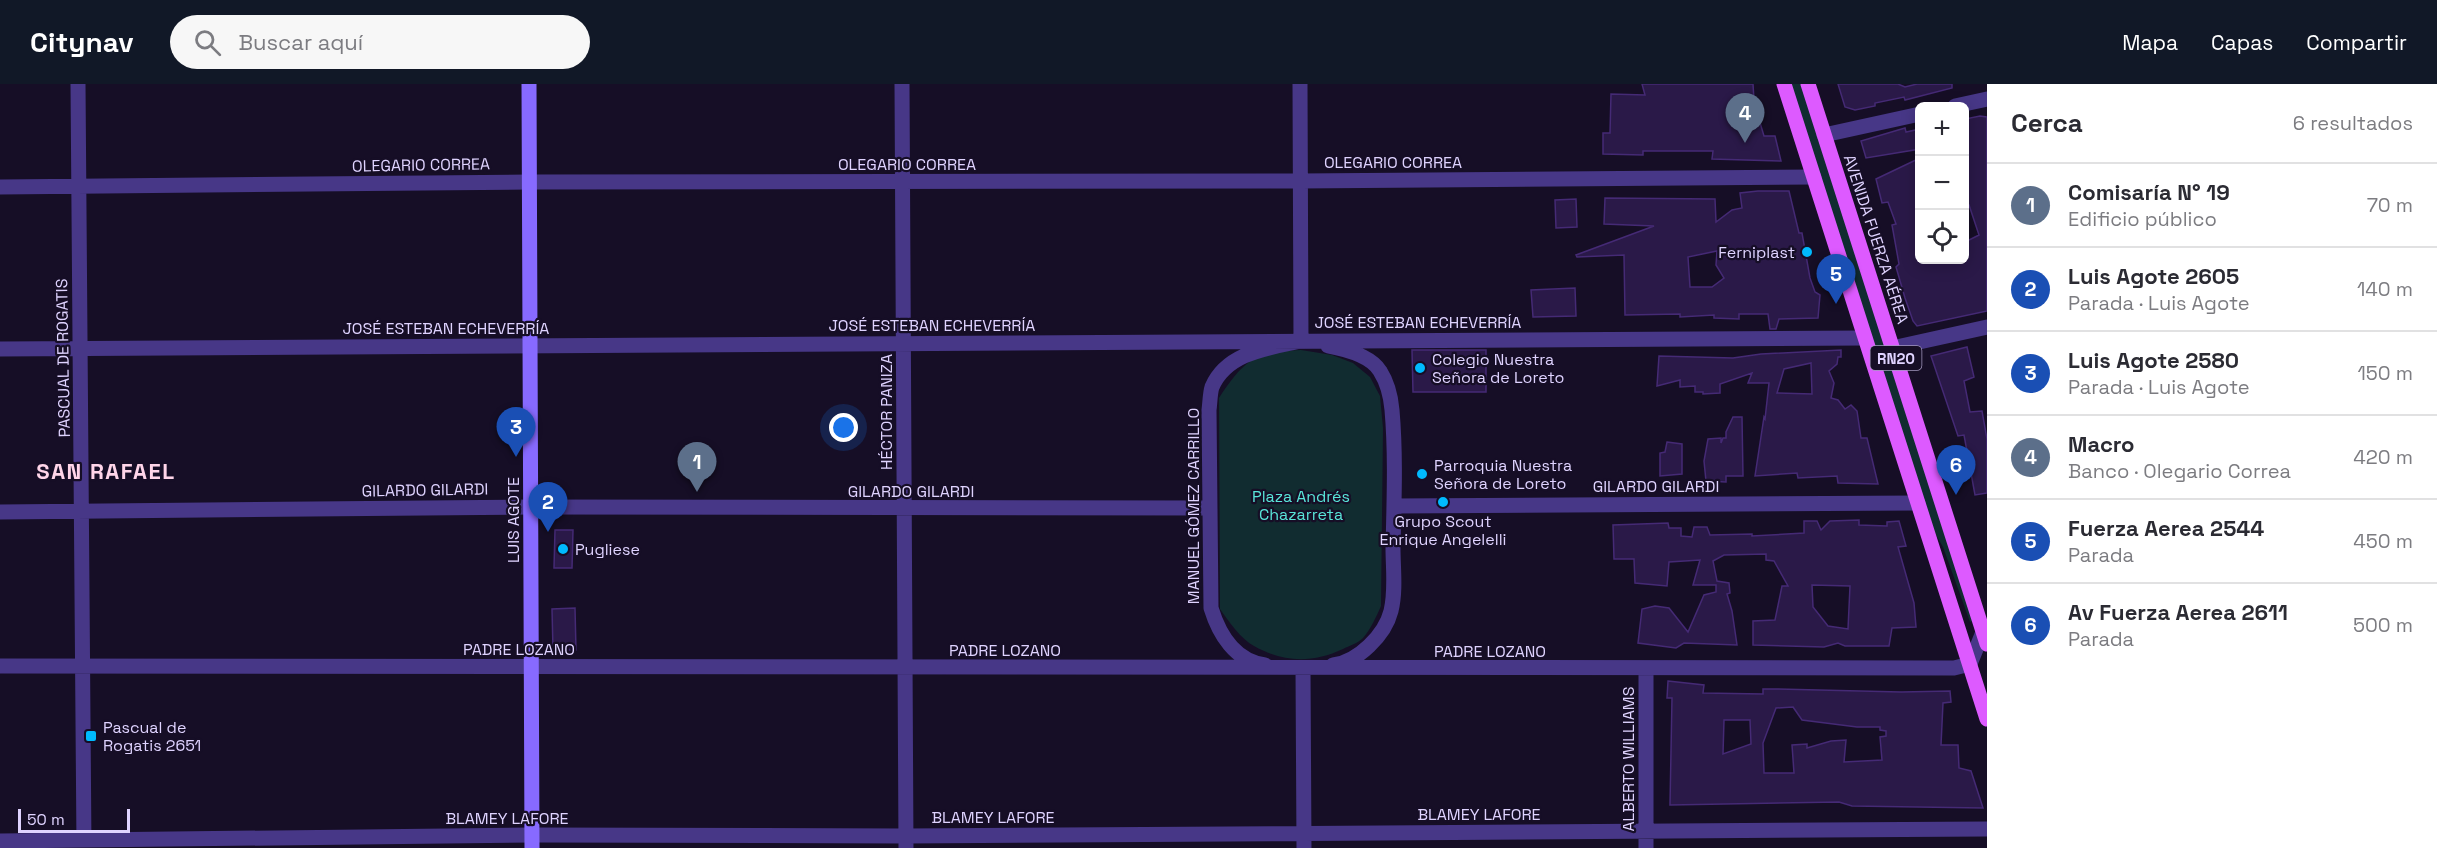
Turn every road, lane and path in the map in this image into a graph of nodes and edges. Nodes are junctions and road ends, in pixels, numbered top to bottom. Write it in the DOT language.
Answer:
graph roads {
  1 [pos="78,84"];
  2 [pos="529,84"];
  3 [pos="903,84"];
  4 [pos="1300,84"];
  5 [pos="1784,84"];
  6 [pos="1808,84"];
  7 [pos="1987,99"];
  8 [pos="1969,103"];
  9 [pos="1915,115"];
  10 [pos="1824,135"];
  11 [pos="1814,177"];
  12 [pos="1300,181"];
  13 [pos="529,182"];
  14 [pos="903,182"];
  15 [pos="0,187"];
  16 [pos="79,187"];
  17 [pos="1987,327"];
  18 [pos="1865,338"];
  19 [pos="1301,341"];
  20 [pos="904,344"];
  21 [pos="530,346"];
  22 [pos="81,348"];
  23 [pos="1892,348"];
  24 [pos="0,349"];
  25 [pos="1918,502"];
  26 [pos="1394,506"];
  27 [pos="531,507"];
  28 [pos="1210,508"];
  29 [pos="904,509"];
  30 [pos="82,511"];
  31 [pos="0,512"];
  32 [pos="1986,636"];
  33 [pos="1970,664"];
  34 [pos="84,665"];
  35 [pos="0,666"];
  36 [pos="532,667"];
  37 [pos="905,668"];
  38 [pos="1303,669"];
  39 [pos="1646,669"];
  40 [pos="1987,719"];
  41 [pos="1987,829"];
  42 [pos="1646,831"];
  43 [pos="1304,841"];
  44 [pos="0,842"];
  45 [pos="532,842"];
  46 [pos="906,842"];
  47 [pos="84,844"];
  48 [pos="1646,848"];
  1 -- 16 [label="street, PASCUAL DE ROGATIS"];
  2 -- 13 [label="main road, LUIS AGOTE"];
  3 -- 14 [label="street, HÉCTOR PANIZA"];
  4 -- 12 [label="street"];
  5 -- 11 [label="main road, RN20"];
  6 -- 10 [label="main road, AVENIDA FUERZA AÉREA / RN20"];
  7 -- 8 [label="street"];
  9 -- 10 [label="street"];
  10 -- 23 [label="main road, AVENIDA FUERZA AÉREA / RN20"];
  11 -- 12 [label="street, OLEGARIO CORREA"];
  11 -- 18 [label="main road, RN20"];
  12 -- 14 [label="street, OLEGARIO CORREA"];
  12 -- 19 [label="street"];
  13 -- 14 [label="street, OLEGARIO CORREA"];
  13 -- 16 [label="street, OLEGARIO CORREA"];
  13 -- 21 [label="main road, LUIS AGOTE"];
  14 -- 20 [label="street, HÉCTOR PANIZA"];
  15 -- 16 [label="street, OLEGARIO CORREA"];
  16 -- 22 [label="street, PASCUAL DE ROGATIS"];
  17 -- 23 [label="street"];
  18 -- 19 [label="street, JOSÉ ESTEBAN ECHEVERRÍA"];
  18 -- 25 [label="main road, RN20"];
  19 -- 20 [label="street, JOSÉ ESTEBAN ECHEVERRÍA"];
  19 -- 26 [label="street, MANUEL GÓMEZ CARRILLO"];
  19 -- 28 [label="street, MANUEL GÓMEZ CARRILLO"];
  20 -- 21 [label="street, JOSÉ ESTEBAN ECHEVERRÍA"];
  20 -- 29 [label="street, HÉCTOR PANIZA"];
  21 -- 22 [label="street, JOSÉ ESTEBAN ECHEVERRÍA"];
  21 -- 27 [label="main road, LUIS AGOTE"];
  22 -- 24 [label="street, JOSÉ ESTEBAN ECHEVERRÍA"];
  22 -- 30 [label="street, PASCUAL DE ROGATIS"];
  23 -- 32 [label="main road, AVENIDA FUERZA AÉREA / RN20"];
  25 -- 26 [label="street, GILARDO GILARDI"];
  25 -- 33 [label="main road, RN20"];
  26 -- 38 [label="street, MANUEL GÓMEZ CARRILLO"];
  27 -- 29 [label="street, GILARDO GILARDI"];
  27 -- 30 [label="street, GILARDO GILARDI"];
  27 -- 36 [label="main road, LUIS AGOTE"];
  28 -- 29 [label="street, GILARDO GILARDI"];
  28 -- 38 [label="street, MANUEL GÓMEZ CARRILLO"];
  29 -- 37 [label="street, HÉCTOR PANIZA"];
  30 -- 31 [label="street, GILARDO GILARDI"];
  30 -- 34 [label="street, PASCUAL DE ROGATIS"];
  32 -- 33 [label="street"];
  33 -- 39 [label="street, PADRE LOZANO"];
  33 -- 40 [label="main road, RN20"];
  34 -- 35 [label="street, PADRE LOZANO"];
  34 -- 36 [label="street, PADRE LOZANO"];
  34 -- 47 [label="street, PASCUAL DE ROGATIS"];
  36 -- 37 [label="street, PADRE LOZANO"];
  36 -- 45 [label="main road, LUIS AGOTE"];
  37 -- 38 [label="street, PADRE LOZANO"];
  37 -- 46 [label="street, HÉCTOR PANIZA"];
  38 -- 39 [label="street, PADRE LOZANO"];
  38 -- 43 [label="street"];
  39 -- 42 [label="street, ALBERTO WILLIAMS"];
  41 -- 42 [label="street, BLAMEY LAFORE"];
  42 -- 43 [label="street, BLAMEY LAFORE"];
  42 -- 48 [label="street, ALBERTO WILLIAMS"];
  43 -- 46 [label="street, BLAMEY LAFORE"];
  44 -- 47 [label="street, BLAMEY LAFORE"];
  45 -- 46 [label="street, BLAMEY LAFORE"];
  45 -- 47 [label="street, BLAMEY LAFORE"];
}
